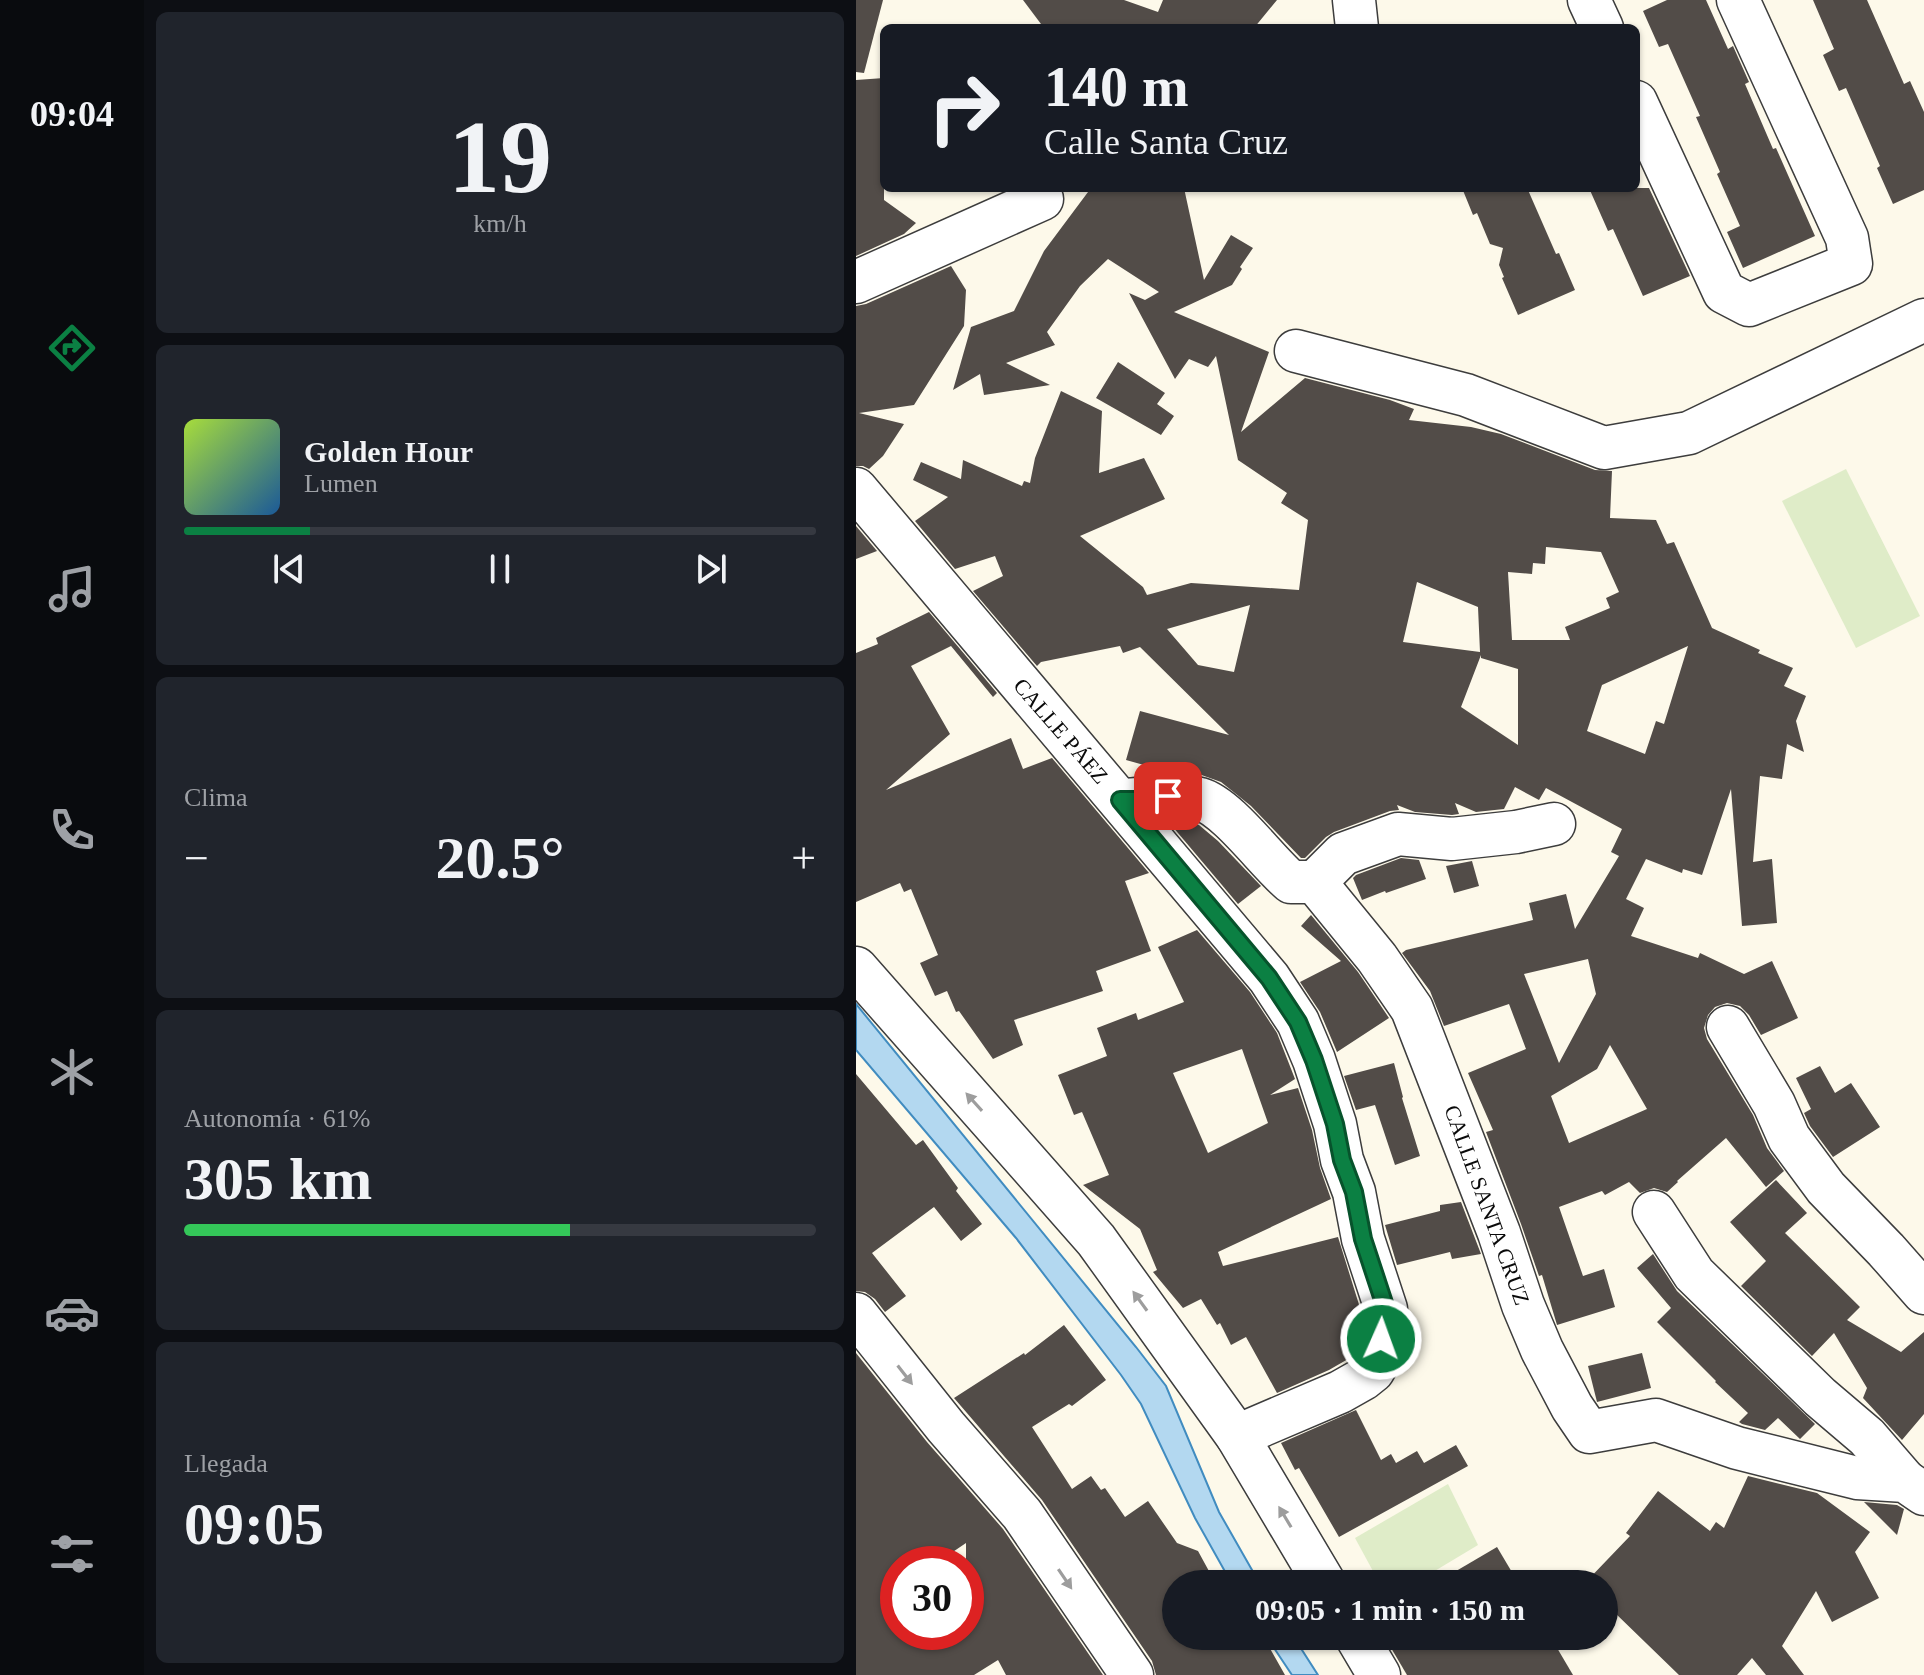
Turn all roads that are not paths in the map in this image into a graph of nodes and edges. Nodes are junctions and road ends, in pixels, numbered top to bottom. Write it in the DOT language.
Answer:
graph roads {
  1 [pos="1354,0"];
  2 [pos="1589,0"];
  3 [pos="1738,0"];
  4 [pos="1357,24"];
  5 [pos="1600,24"];
  6 [pos="1640,111"];
  7 [pos="1042,199"];
  8 [pos="856,282"];
  9 [pos="1924,320"];
  10 [pos="1296,351"];
  11 [pos="856,489"];
  12 [pos="1120,800"];
  13 [pos="1554,824"];
  14 [pos="1315,882"];
  15 [pos="856,968"];
  16 [pos="1728,1027"];
  17 [pos="1654,1212"];
  18 [pos="1924,1293"];
  19 [pos="856,1314"];
  20 [pos="1237,1436"];
  21 [pos="1914,1487"];
  22 [pos="1317,1570"];
  23 [pos="1364,1650"];
  24 [pos="1132,1675"];
  25 [pos="1379,1675"];
  1 -- 4 [label="street"];
  2 -- 5 [label="street"];
  3 -- 6 [label="street"];
  7 -- 8 [label="street"];
  9 -- 10 [label="street"];
  11 -- 12 [label="street, CALLE PÁEZ"];
  12 -- 14 [label="street"];
  12 -- 20 [label="street, CALLE PÁEZ"];
  13 -- 14 [label="street"];
  14 -- 21 [label="street, CALLE SANTA CRUZ"];
  20 -- 15 [label="street, one-way"];
  16 -- 18 [label="street"];
  17 -- 21 [label="street"];
  19 -- 24 [label="street, one-way"];
  22 -- 20 [label="street, one-way"];
  23 -- 25 [label="street"];
}
